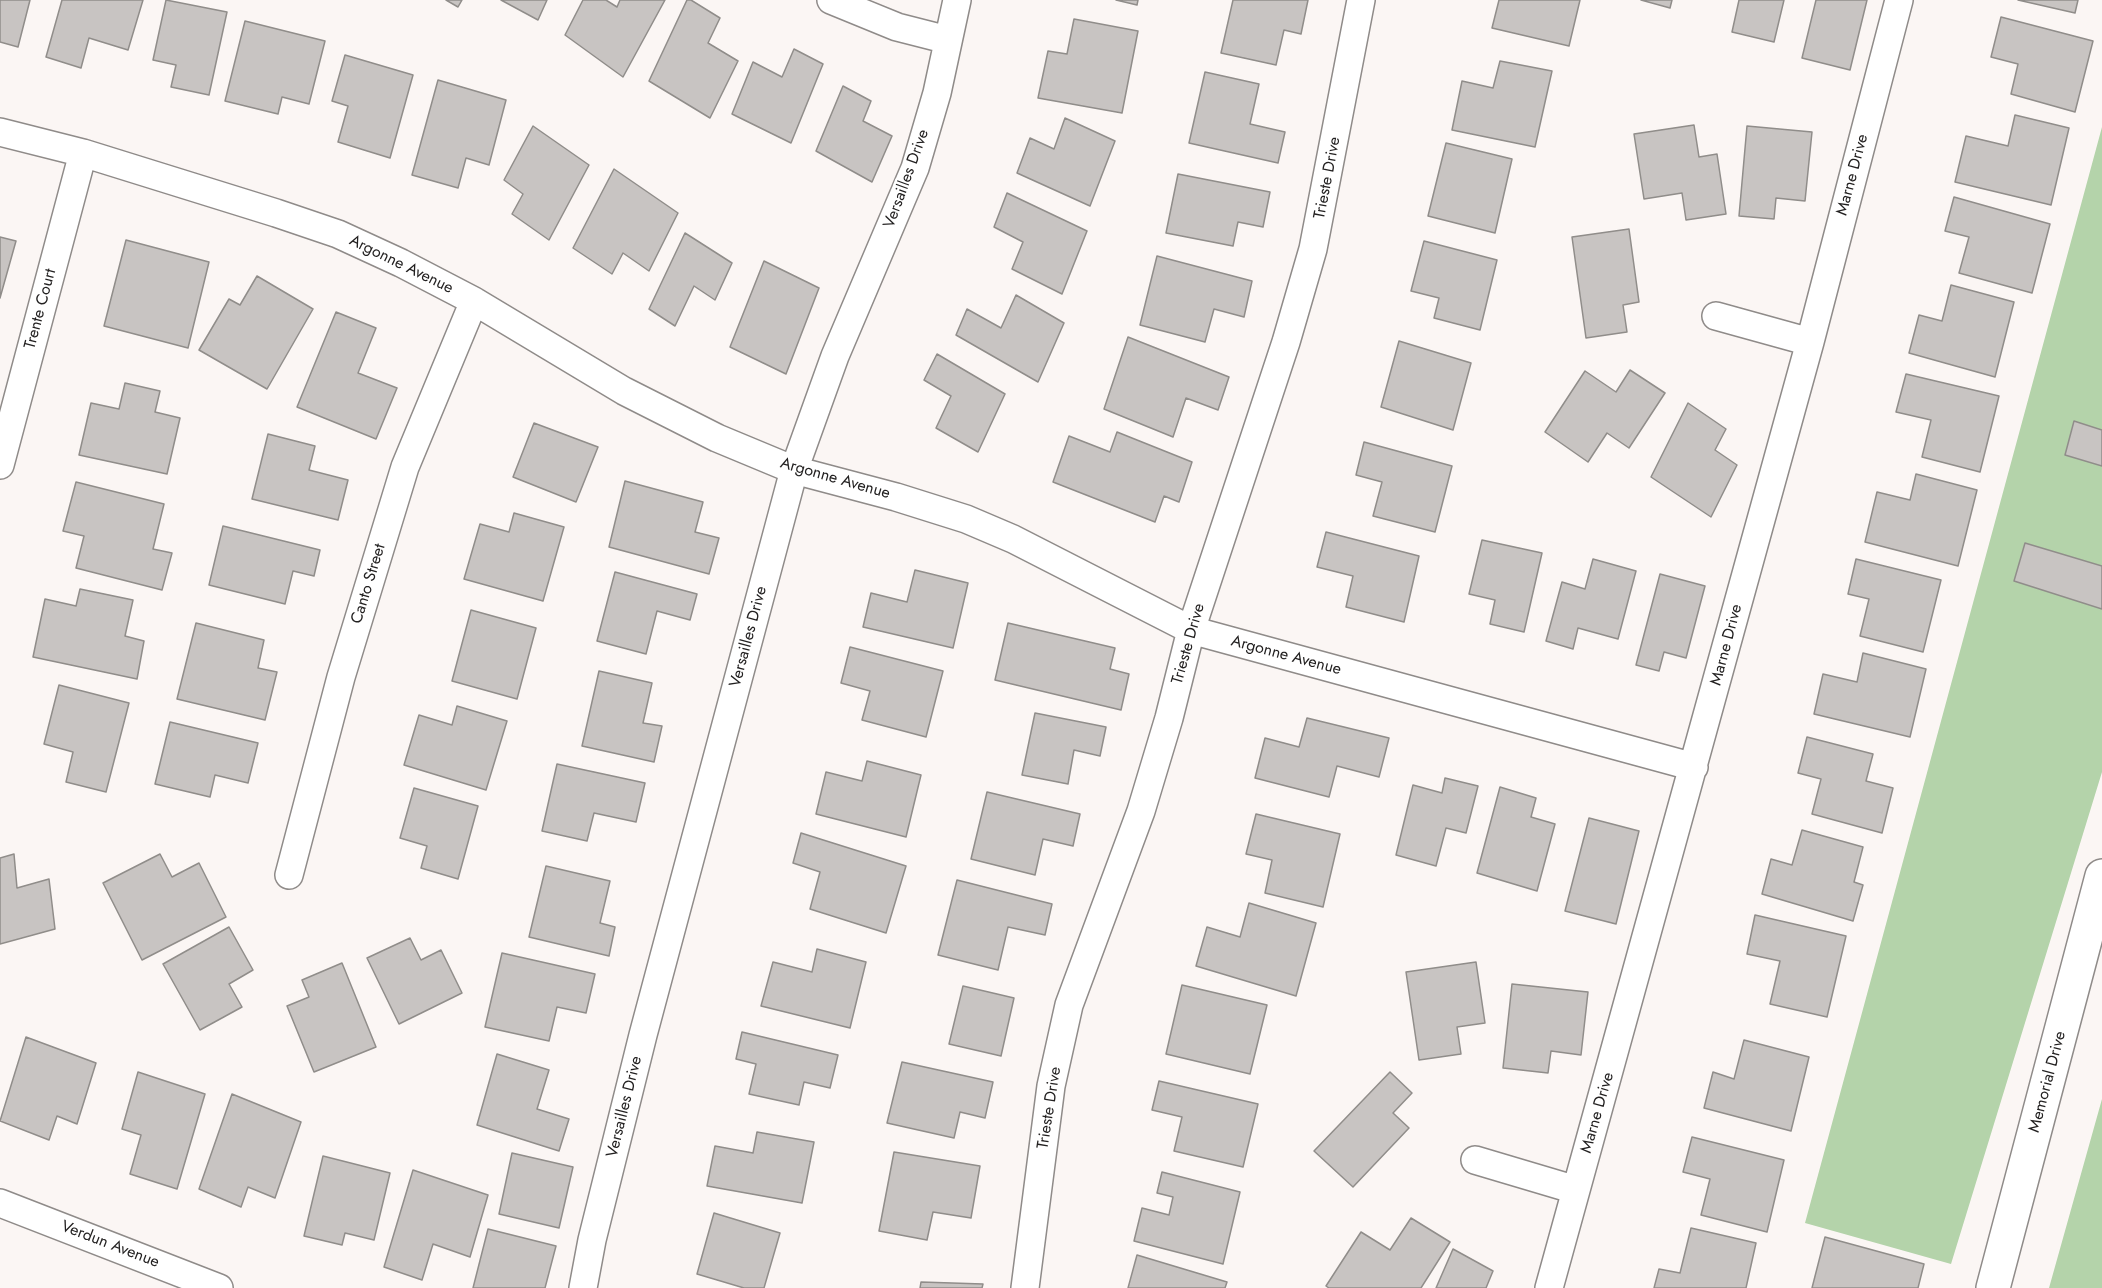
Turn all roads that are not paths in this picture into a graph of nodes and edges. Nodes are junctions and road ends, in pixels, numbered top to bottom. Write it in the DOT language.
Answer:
graph roads {
  1 [pos="831,0"];
  2 [pos="957,0"];
  3 [pos="1361,0"];
  4 [pos="1899,0"];
  5 [pos="948,40"];
  6 [pos="0,132"];
  7 [pos="83,153"];
  8 [pos="474,301"];
  9 [pos="1716,316"];
  10 [pos="1810,342"];
  11 [pos="0,465"];
  12 [pos="794,470"];
  13 [pos="1191,630"];
  14 [pos="1694,766"];
  15 [pos="289,875"];
  16 [pos="2102,876"];
  17 [pos="1475,1160"];
  18 [pos="1576,1190"];
  19 [pos="0,1203"];
  20 [pos="219,1288"];
  21 [pos="583,1288"];
  22 [pos="1025,1288"];
  23 [pos="1549,1288"];
  24 [pos="1993,1288"];
  1 -- 5 [label="street"];
  2 -- 5 [label="street, Versailles Drive"];
  3 -- 13 [label="street, Trieste Drive"];
  4 -- 10 [label="street, Marne Drive"];
  5 -- 12 [label="street, Versailles Drive"];
  6 -- 7 [label="street, Argonne Avenue"];
  7 -- 8 [label="street, Argonne Avenue"];
  7 -- 11 [label="street, Trente Court"];
  8 -- 12 [label="street, Argonne Avenue"];
  8 -- 15 [label="street, Canto Street"];
  9 -- 10 [label="street"];
  10 -- 14 [label="street, Marne Drive"];
  12 -- 13 [label="street, Argonne Avenue"];
  12 -- 21 [label="street, Versailles Drive"];
  13 -- 14 [label="street, Argonne Avenue"];
  13 -- 22 [label="street, Trieste Drive"];
  14 -- 18 [label="street, Marne Drive"];
  16 -- 24 [label="street, Memorial Drive"];
  17 -- 18 [label="street"];
  18 -- 23 [label="street, Marne Drive"];
  19 -- 20 [label="street, Verdun Avenue"];
}
